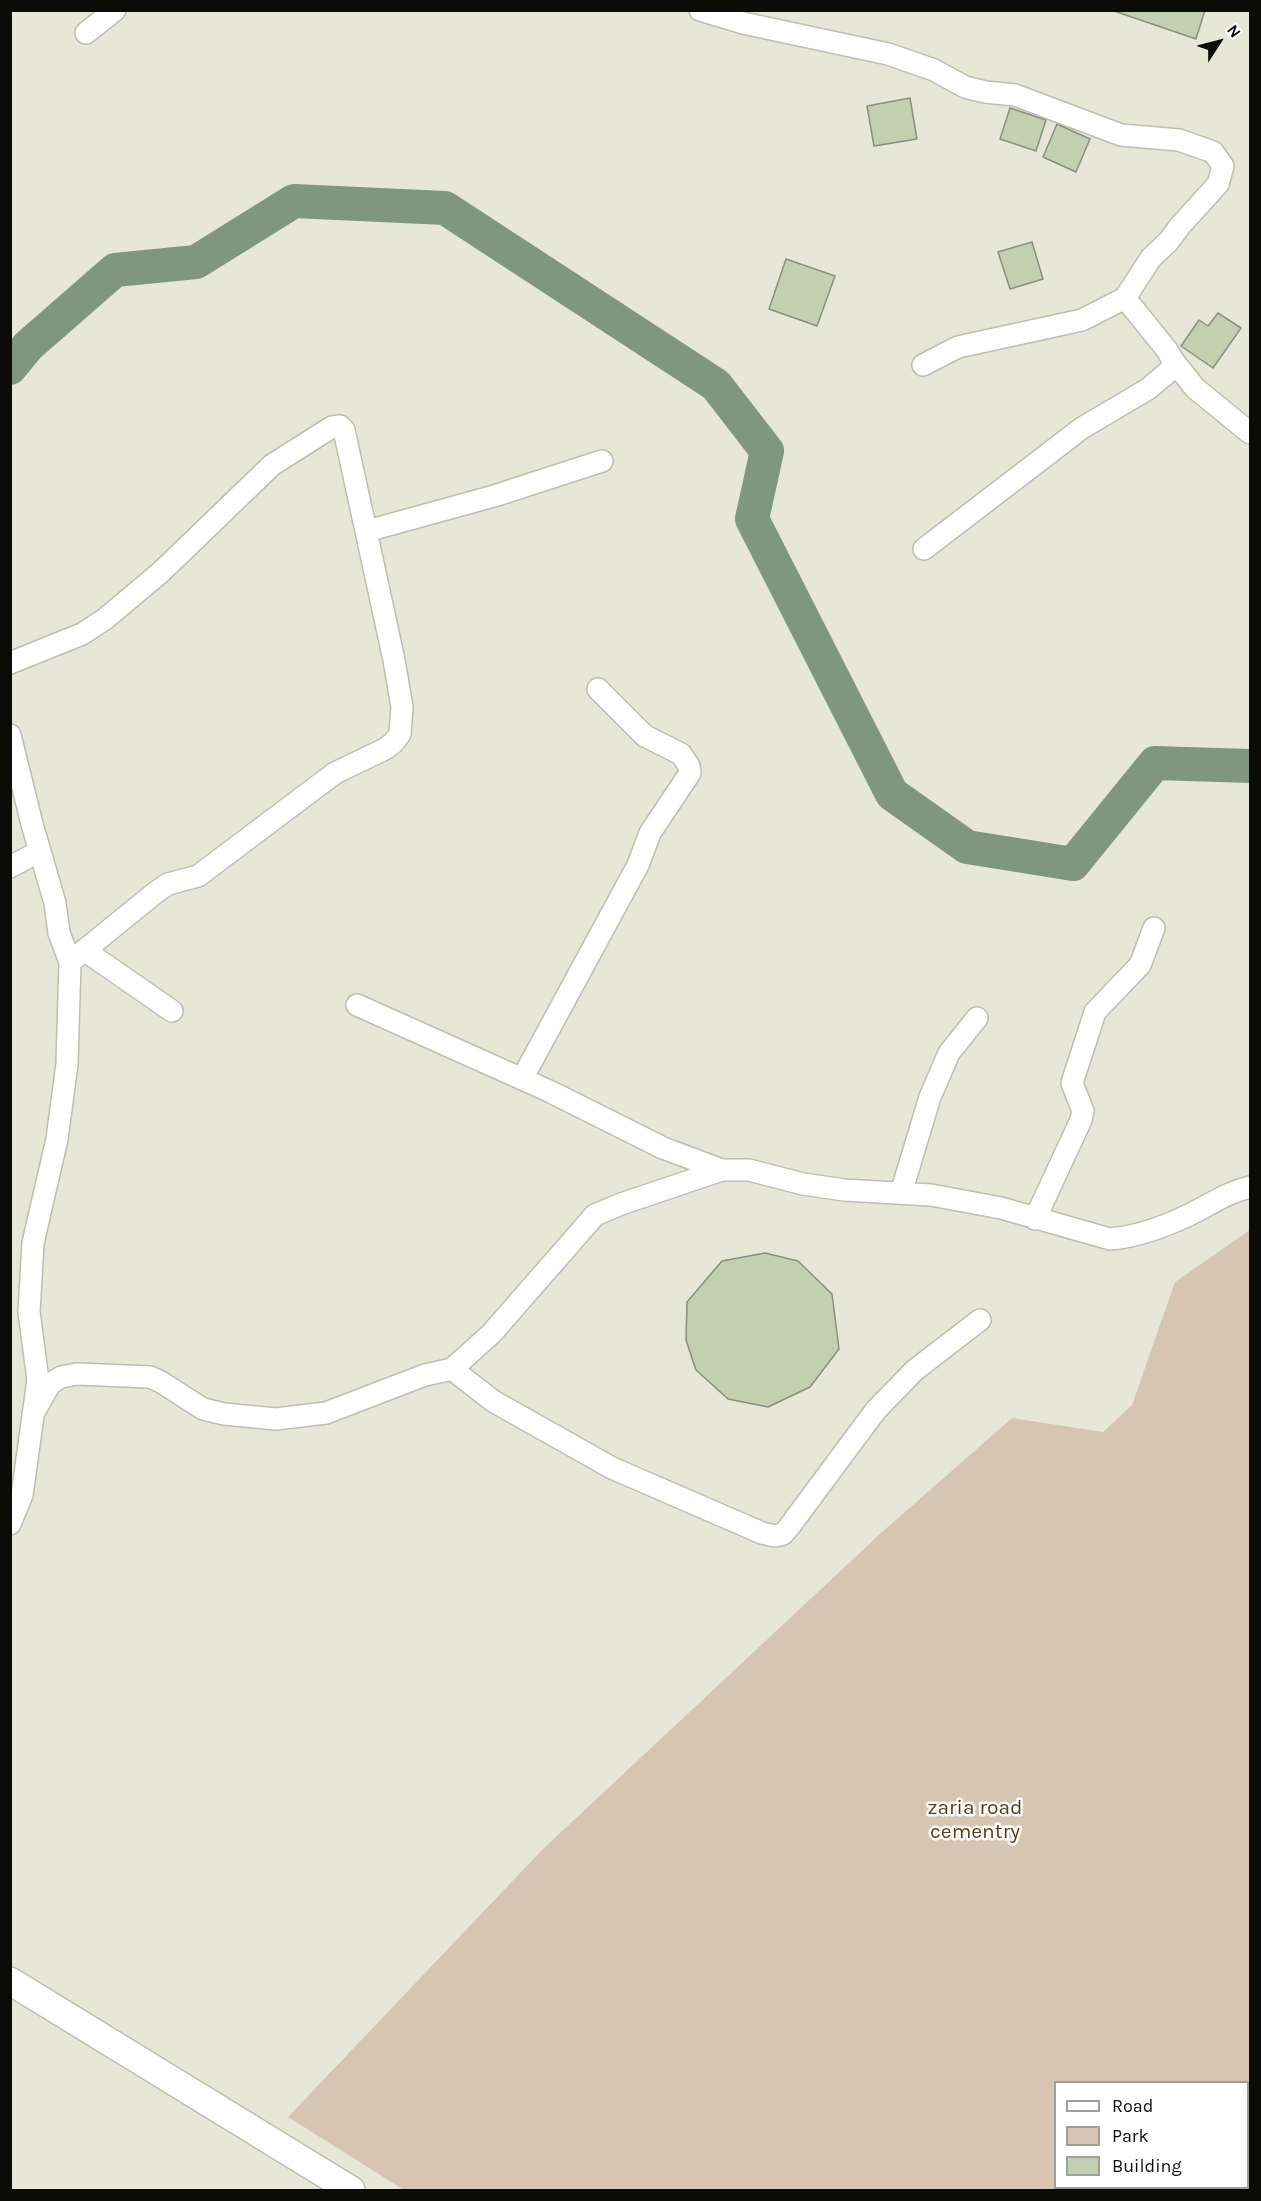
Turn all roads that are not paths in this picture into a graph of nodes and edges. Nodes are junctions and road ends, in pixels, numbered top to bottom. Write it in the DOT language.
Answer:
graph roads {
  1 [pos="115,10"];
  2 [pos="700,10"];
  3 [pos="86,33"];
  4 [pos="1125,298"];
  5 [pos="1172,358"];
  6 [pos="923,365"];
  7 [pos="1251,433"];
  8 [pos="602,461"];
  9 [pos="367,531"];
  10 [pos="924,549"];
  11 [pos="10,663"];
  12 [pos="598,689"];
  13 [pos="12,747"];
  14 [pos="40,851"];
  15 [pos="10,867"];
  16 [pos="1154,928"];
  17 [pos="77,956"];
  18 [pos="357,1005"];
  19 [pos="172,1011"];
  20 [pos="977,1018"];
  21 [pos="522,1079"];
  22 [pos="722,1170"];
  23 [pos="1251,1187"];
  24 [pos="901,1193"];
  25 [pos="1035,1219"];
  26 [pos="20,1295"];
  27 [pos="980,1320"];
  28 [pos="452,1369"];
  29 [pos="33,1414"];
  30 [pos="10,1524"];
  31 [pos="10,1981"];
  32 [pos="338,2187"];
  1 -- 3 [label="street"];
  2 -- 4 [label="street"];
  4 -- 5 [label="street"];
  4 -- 6 [label="street"];
  5 -- 7 [label="street"];
  5 -- 10 [label="street"];
  8 -- 9 [label="street"];
  9 -- 11 [label="street"];
  9 -- 17 [label="street"];
  12 -- 21 [label="street"];
  13 -- 14 [label="street"];
  14 -- 15 [label="street"];
  14 -- 17 [label="street"];
  16 -- 25 [label="street"];
  17 -- 19 [label="street"];
  17 -- 26 [label="street"];
  18 -- 21 [label="street"];
  20 -- 24 [label="street"];
  21 -- 22 [label="street"];
  22 -- 24 [label="street"];
  22 -- 28 [label="street"];
  23 -- 25 [label="street"];
  24 -- 25 [label="street"];
  26 -- 29 [label="street"];
  27 -- 28 [label="street"];
  28 -- 29 [label="street"];
  29 -- 30 [label="street"];
  31 -- 32 [label="street"];
}
